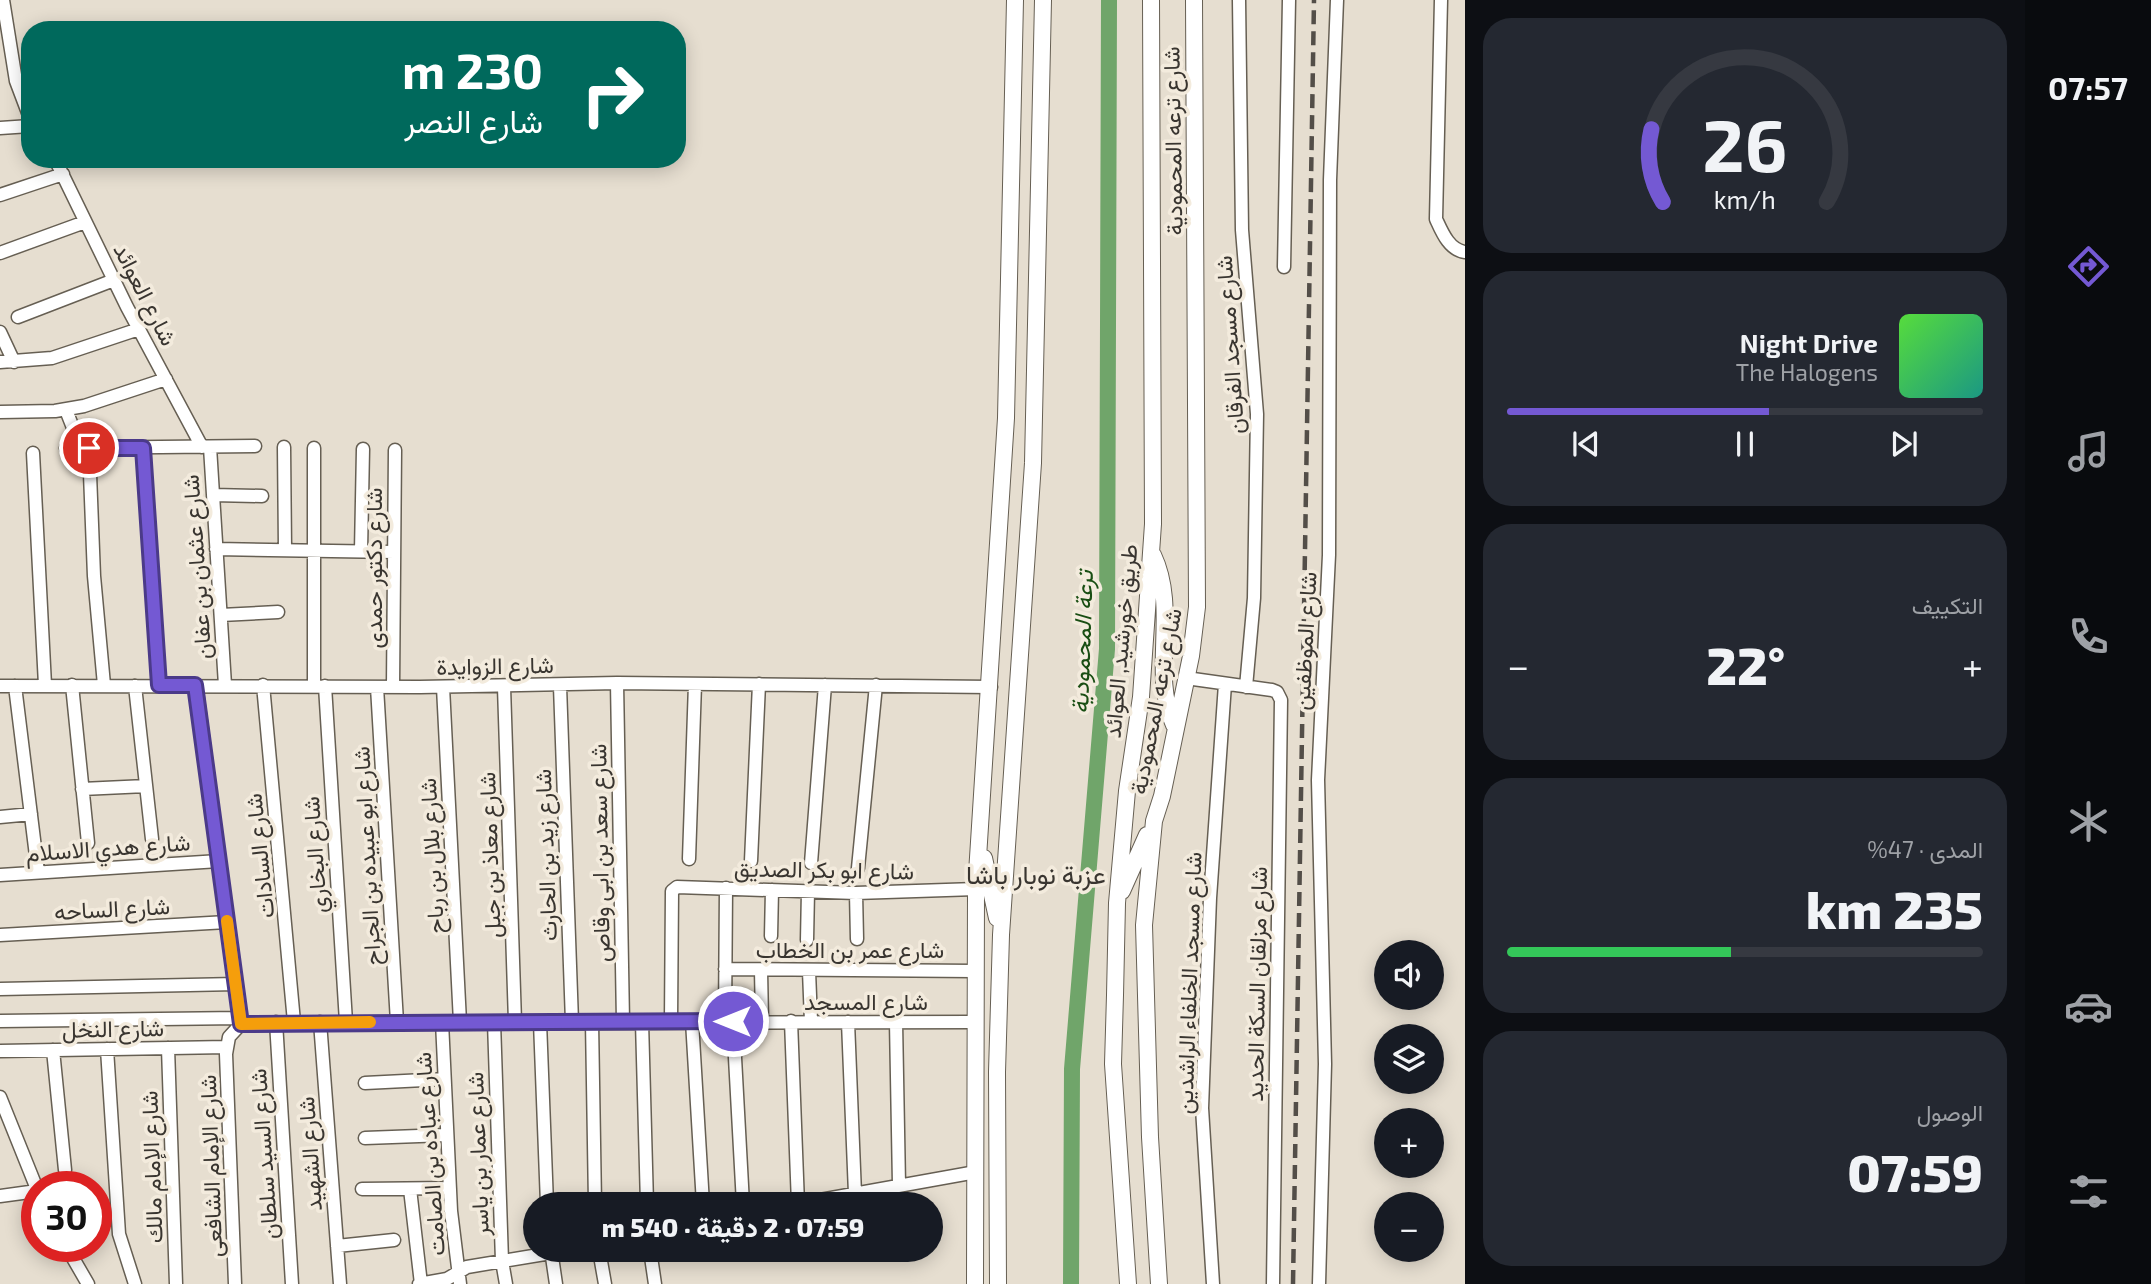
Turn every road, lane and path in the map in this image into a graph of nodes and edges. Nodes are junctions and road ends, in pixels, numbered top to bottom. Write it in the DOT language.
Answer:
graph roads {
  1 [pos="3,0"];
  2 [pos="1015,0"];
  3 [pos="1044,0"];
  4 [pos="1152,0"];
  5 [pos="1194,0"];
  6 [pos="1239,0"];
  7 [pos="1289,0"];
  8 [pos="1337,0"];
  9 [pos="1441,0"];
  10 [pos="3,14"];
  11 [pos="21,94"];
  12 [pos="21,127"];
  13 [pos="0,128"];
  14 [pos="60,168"];
  15 [pos="63,174"];
  16 [pos="0,195"];
  17 [pos="85,222"];
  18 [pos="1465,252"];
  19 [pos="0,253"];
  20 [pos="1284,267"];
  21 [pos="114,280"];
  22 [pos="18,317"];
  23 [pos="139,329"];
  24 [pos="0,332"];
  25 [pos="0,362"];
  26 [pos="14,362"];
  27 [pos="166,379"];
  28 [pos="66,410"];
  29 [pos="0,412"];
  30 [pos="255,446"];
  31 [pos="206,447"];
  32 [pos="284,447"];
  33 [pos="66,448"];
  34 [pos="85,448"];
  35 [pos="143,448"];
  36 [pos="314,448"];
  37 [pos="363,449"];
  38 [pos="395,450"];
  39 [pos="33,453"];
  40 [pos="213,495"];
  41 [pos="262,496"];
  42 [pos="216,549"];
  43 [pos="285,549"];
  44 [pos="314,551"];
  45 [pos="361,551"];
  46 [pos="394,552"];
  47 [pos="1151,552"];
  48 [pos="278,612"];
  49 [pos="220,615"];
  50 [pos="1186,678"];
  51 [pos="617,683"];
  52 [pos="695,684"];
  53 [pos="758,684"];
  54 [pos="1225,684"];
  55 [pos="45,685"];
  56 [pos="72,685"];
  57 [pos="104,685"];
  58 [pos="159,685"];
  59 [pos="195,685"];
  60 [pos="225,685"];
  61 [pos="263,685"];
  62 [pos="825,685"];
  63 [pos="876,685"];
  64 [pos="0,686"];
  65 [pos="15,686"];
  66 [pos="135,686"];
  67 [pos="320,686"];
  68 [pos="560,686"];
  69 [pos="377,687"];
  70 [pos="393,687"];
  71 [pos="443,687"];
  72 [pos="504,687"];
  73 [pos="991,687"];
  74 [pos="1246,687"];
  75 [pos="1175,727"];
  76 [pos="146,786"];
  77 [pos="82,789"];
  78 [pos="31,814"];
  79 [pos="0,817"];
  80 [pos="1154,821"];
  81 [pos="979,838"];
  82 [pos="152,839"];
  83 [pos="88,843"];
  84 [pos="689,859"];
  85 [pos="219,861"];
  86 [pos="751,861"];
  87 [pos="811,863"];
  88 [pos="858,868"];
  89 [pos="38,872"];
  90 [pos="0,875"];
  91 [pos="726,888"];
  92 [pos="772,890"];
  93 [pos="976,890"];
  94 [pos="808,891"];
  95 [pos="856,893"];
  96 [pos="1117,903"];
  97 [pos="227,922"];
  98 [pos="0,935"];
  99 [pos="1001,935"];
  100 [pos="771,936"];
  101 [pos="857,939"];
  102 [pos="807,940"];
  103 [pos="725,969"];
  104 [pos="761,970"];
  105 [pos="809,971"];
  106 [pos="974,971"];
  107 [pos="236,985"];
  108 [pos="0,989"];
  109 [pos="0,1021"];
  110 [pos="240,1021"];
  111 [pos="671,1021"];
  112 [pos="692,1021"];
  113 [pos="729,1021"];
  114 [pos="762,1021"];
  115 [pos="791,1021"];
  116 [pos="811,1021"];
  117 [pos="848,1021"];
  118 [pos="276,1022"];
  119 [pos="294,1022"];
  120 [pos="320,1022"];
  121 [pos="346,1022"];
  122 [pos="397,1022"];
  123 [pos="442,1022"];
  124 [pos="460,1022"];
  125 [pos="494,1022"];
  126 [pos="515,1022"];
  127 [pos="540,1022"];
  128 [pos="572,1022"];
  129 [pos="592,1022"];
  130 [pos="622,1022"];
  131 [pos="642,1022"];
  132 [pos="895,1022"];
  133 [pos="974,1022"];
  134 [pos="227,1047"];
  135 [pos="168,1048"];
  136 [pos="107,1049"];
  137 [pos="53,1050"];
  138 [pos="0,1051"];
  139 [pos="444,1079"];
  140 [pos="365,1083"];
  141 [pos="0,1097"];
  142 [pos="446,1135"];
  143 [pos="365,1138"];
  144 [pos="65,1170"];
  145 [pos="29,1171"];
  146 [pos="976,1172"];
  147 [pos="899,1185"];
  148 [pos="450,1188"];
  149 [pos="362,1189"];
  150 [pos="410,1189"];
  151 [pos="547,1192"];
  152 [pos="595,1192"];
  153 [pos="648,1192"];
  154 [pos="703,1192"];
  155 [pos="742,1192"];
  156 [pos="798,1192"];
  157 [pos="855,1192"];
  158 [pos="865,1192"];
  159 [pos="21,1193"];
  160 [pos="0,1196"];
  161 [pos="394,1240"];
  162 [pos="337,1246"];
  163 [pos="523,1257"];
  164 [pos="502,1261"];
  165 [pos="75,1262"];
  166 [pos="553,1262"];
  167 [pos="601,1262"];
  168 [pos="652,1262"];
  169 [pos="459,1278"];
  170 [pos="88,1284"];
  171 [pos="135,1284"];
  172 [pos="176,1284"];
  173 [pos="235,1284"];
  174 [pos="292,1284"];
  175 [pos="340,1284"];
  176 [pos="420,1284"];
  177 [pos="506,1284"];
  178 [pos="556,1284"];
  179 [pos="605,1284"];
  180 [pos="655,1284"];
  181 [pos="975,1284"];
  182 [pos="998,1284"];
  183 [pos="1128,1284"];
  184 [pos="1160,1284"];
  185 [pos="1213,1284"];
  186 [pos="1273,1284"];
  187 [pos="1320,1284"];
  1 -- 10 [label="street"];
  2 -- 73 [label="main road"];
  3 -- 99 [label="main road"];
  4 -- 47 [label="main road, طريق خورشيد, العوائد"];
  5 -- 50 [label="main road, شارع ترعه المحمودية"];
  6 -- 74 [label="street, شارع مسجد الفرقان"];
  7 -- 20 [label="street"];
  8 -- 187 [label="street, شارع الموظفين"];
  9 -- 18 [label="street"];
  10 -- 11 [label="street"];
  12 -- 13 [label="street"];
  14 -- 15 [label="street, شارع العوائد"];
  15 -- 16 [label="street"];
  15 -- 17 [label="street, شارع العوائد"];
  17 -- 19 [label="street"];
  17 -- 21 [label="street, شارع العوائد"];
  21 -- 22 [label="street"];
  21 -- 23 [label="street, شارع العوائد"];
  23 -- 26 [label="street"];
  23 -- 27 [label="street, شارع العوائد"];
  24 -- 26 [label="street"];
  25 -- 26 [label="street"];
  27 -- 28 [label="street"];
  27 -- 31 [label="street, شارع العوائد"];
  28 -- 29 [label="street"];
  28 -- 34 [label="street"];
  30 -- 31 [label="street"];
  31 -- 35 [label="street"];
  31 -- 40 [label="street, شارع عثمان بن عفان"];
  32 -- 43 [label="street"];
  33 -- 34 [label="street"];
  34 -- 35 [label="street"];
  34 -- 57 [label="street"];
  35 -- 58 [label="street"];
  36 -- 44 [label="street, شارع البخاري"];
  37 -- 45 [label="street"];
  38 -- 46 [label="street, شارع دكتور حمدى"];
  39 -- 55 [label="street"];
  40 -- 41 [label="street"];
  40 -- 42 [label="street, شارع عثمان بن عفان"];
  42 -- 43 [label="street"];
  42 -- 49 [label="street, شارع عثمان بن عفان"];
  43 -- 44 [label="street"];
  44 -- 45 [label="street"];
  44 -- 67 [label="street, شارع البخاري"];
  45 -- 46 [label="street"];
  46 -- 70 [label="street, شارع دكتور حمدى"];
  47 -- 75 [label="main road"];
  47 -- 96 [label="main road, طريق خورشيد, العوائد"];
  48 -- 49 [label="street"];
  49 -- 60 [label="street, شارع عثمان بن عفان"];
  50 -- 54 [label="street"];
  50 -- 75 [label="main road, شارع ترعه المحمودية"];
  51 -- 52 [label="street, شارع الزوايدة"];
  51 -- 68 [label="street, شارع الزوايدة"];
  51 -- 130 [label="street, شارع سعد بن ابى وقاص"];
  52 -- 53 [label="street, شارع الزوايدة"];
  52 -- 84 [label="street"];
  53 -- 62 [label="street, شارع الزوايدة"];
  53 -- 86 [label="street"];
  54 -- 74 [label="street"];
  54 -- 185 [label="street, شارع مسجد الخلفاء الراشدين"];
  55 -- 56 [label="street, شارع الزوايدة"];
  55 -- 65 [label="street, شارع الزوايدة"];
  56 -- 57 [label="street, شارع الزوايدة"];
  56 -- 77 [label="street"];
  57 -- 66 [label="street, شارع الزوايدة"];
  58 -- 59 [label="street, شارع الزوايدة"];
  58 -- 66 [label="street, شارع الزوايدة"];
  59 -- 60 [label="street, شارع الزوايدة"];
  59 -- 85 [label="street"];
  60 -- 61 [label="street, شارع الزوايدة"];
  61 -- 67 [label="street, شارع الزوايدة"];
  61 -- 119 [label="street, شارع السادات"];
  62 -- 63 [label="street, شارع الزوايدة"];
  62 -- 87 [label="street"];
  63 -- 73 [label="street, شارع الزوايدة"];
  63 -- 88 [label="street"];
  64 -- 65 [label="street, شارع الزوايدة"];
  65 -- 78 [label="street"];
  66 -- 76 [label="street"];
  67 -- 69 [label="street, شارع الزوايدة"];
  67 -- 121 [label="street, شارع البخاري"];
  68 -- 72 [label="street, شارع الزوايدة"];
  68 -- 128 [label="street, شارع زيد بن الحارث"];
  69 -- 70 [label="street, شارع الزوايدة"];
  69 -- 122 [label="street, شارع ابو عبيده بن الجراح"];
  70 -- 71 [label="street, شارع الزوايدة"];
  71 -- 72 [label="street, شارع الزوايدة"];
  71 -- 124 [label="street, شارع بلال بن رباح"];
  72 -- 126 [label="street, شارع معاذ بن جبل"];
  73 -- 81 [label="main road"];
  74 -- 186 [label="street, شارع مزلقان السكة الحديد"];
  75 -- 80 [label="main road, شارع ترعه المحمودية"];
  76 -- 77 [label="street"];
  76 -- 82 [label="street"];
  77 -- 83 [label="street"];
  78 -- 79 [label="street"];
  78 -- 89 [label="street"];
  80 -- 96 [label="main road"];
  80 -- 184 [label="main road, شارع ترعه المحمودية"];
  81 -- 93 [label="main road"];
  81 -- 99 [label="main road"];
  85 -- 89 [label="street, شارع هدي الاسلام"];
  85 -- 97 [label="street"];
  89 -- 90 [label="street, شارع هدي الاسلام"];
  91 -- 92 [label="street, شارع ابو بكر الصديق"];
  91 -- 103 [label="street"];
  91 -- 111 [label="street, شارع ابو بكر الصديق"];
  92 -- 94 [label="street, شارع ابو بكر الصديق"];
  92 -- 100 [label="street"];
  93 -- 95 [label="street, شارع ابو بكر الصديق"];
  93 -- 106 [label="main road"];
  94 -- 95 [label="street, شارع ابو بكر الصديق"];
  94 -- 102 [label="street"];
  95 -- 101 [label="street"];
  96 -- 183 [label="main road, طريق خورشيد, العوائد"];
  97 -- 98 [label="street, شارع الساحه"];
  97 -- 107 [label="street"];
  99 -- 182 [label="main road"];
  103 -- 104 [label="street, شارع عمر بن الخطاب"];
  103 -- 113 [label="street"];
  104 -- 105 [label="street, شارع عمر بن الخطاب"];
  104 -- 114 [label="street"];
  105 -- 106 [label="street, شارع عمر بن الخطاب"];
  105 -- 116 [label="street"];
  106 -- 133 [label="main road"];
  107 -- 108 [label="street"];
  107 -- 110 [label="street"];
  109 -- 110 [label="street, شارع المسجد"];
  110 -- 118 [label="street, شارع المسجد"];
  110 -- 134 [label="street"];
  111 -- 112 [label="street, شارع المسجد"];
  111 -- 131 [label="street, شارع المسجد"];
  112 -- 113 [label="street, شارع المسجد"];
  112 -- 154 [label="street"];
  113 -- 114 [label="street, شارع المسجد"];
  113 -- 155 [label="street"];
  114 -- 115 [label="street, شارع المسجد"];
  115 -- 116 [label="street, شارع المسجد"];
  115 -- 156 [label="street"];
  116 -- 117 [label="street, شارع المسجد"];
  117 -- 132 [label="street, شارع المسجد"];
  117 -- 157 [label="street"];
  118 -- 119 [label="street, شارع المسجد"];
  118 -- 174 [label="street, شارع السيد سلطان"];
  119 -- 120 [label="street, شارع المسجد"];
  120 -- 121 [label="street, شارع المسجد"];
  120 -- 162 [label="street, شارع الشهيد"];
  121 -- 122 [label="street, شارع المسجد"];
  122 -- 123 [label="street, شارع المسجد"];
  123 -- 124 [label="street, شارع المسجد"];
  123 -- 139 [label="street, شارع عباده بن الصامت"];
  124 -- 125 [label="street, شارع المسجد"];
  125 -- 126 [label="street, شارع المسجد"];
  125 -- 164 [label="street, شارع عمار بن ياسر"];
  126 -- 127 [label="street, شارع المسجد"];
  127 -- 128 [label="street, شارع المسجد"];
  127 -- 151 [label="street"];
  128 -- 129 [label="street, شارع المسجد"];
  129 -- 130 [label="street, شارع المسجد"];
  129 -- 152 [label="street"];
  130 -- 131 [label="street, شارع المسجد"];
  131 -- 153 [label="street"];
  132 -- 133 [label="street, شارع المسجد"];
  132 -- 147 [label="street"];
  133 -- 146 [label="main road"];
  134 -- 135 [label="street, شارع النخل"];
  134 -- 173 [label="street, شارع الإمام الشافعى"];
  135 -- 136 [label="street, شارع النخل"];
  135 -- 172 [label="street, شارع الإمام مالك"];
  136 -- 137 [label="street, شارع النخل"];
  136 -- 171 [label="street"];
  137 -- 138 [label="street, شارع النخل"];
  137 -- 144 [label="street"];
  139 -- 140 [label="street"];
  139 -- 142 [label="street, شارع عباده بن الصامت"];
  141 -- 145 [label="street"];
  142 -- 143 [label="street"];
  142 -- 148 [label="street, شارع عباده بن الصامت"];
  146 -- 147 [label="street"];
  146 -- 181 [label="main road"];
  147 -- 158 [label="street"];
  148 -- 150 [label="street"];
  148 -- 169 [label="street, شارع عباده بن الصامت"];
  149 -- 150 [label="street"];
  150 -- 176 [label="street"];
  159 -- 160 [label="street"];
  161 -- 162 [label="street"];
  162 -- 175 [label="street, شارع الشهيد"];
  163 -- 164 [label="street"];
  164 -- 169 [label="street"];
  164 -- 177 [label="street, شارع عمار بن ياسر"];
  165 -- 170 [label="street"];
  166 -- 178 [label="street"];
  167 -- 179 [label="street"];
  168 -- 180 [label="street"];
  169 -- 176 [label="street"];
}
